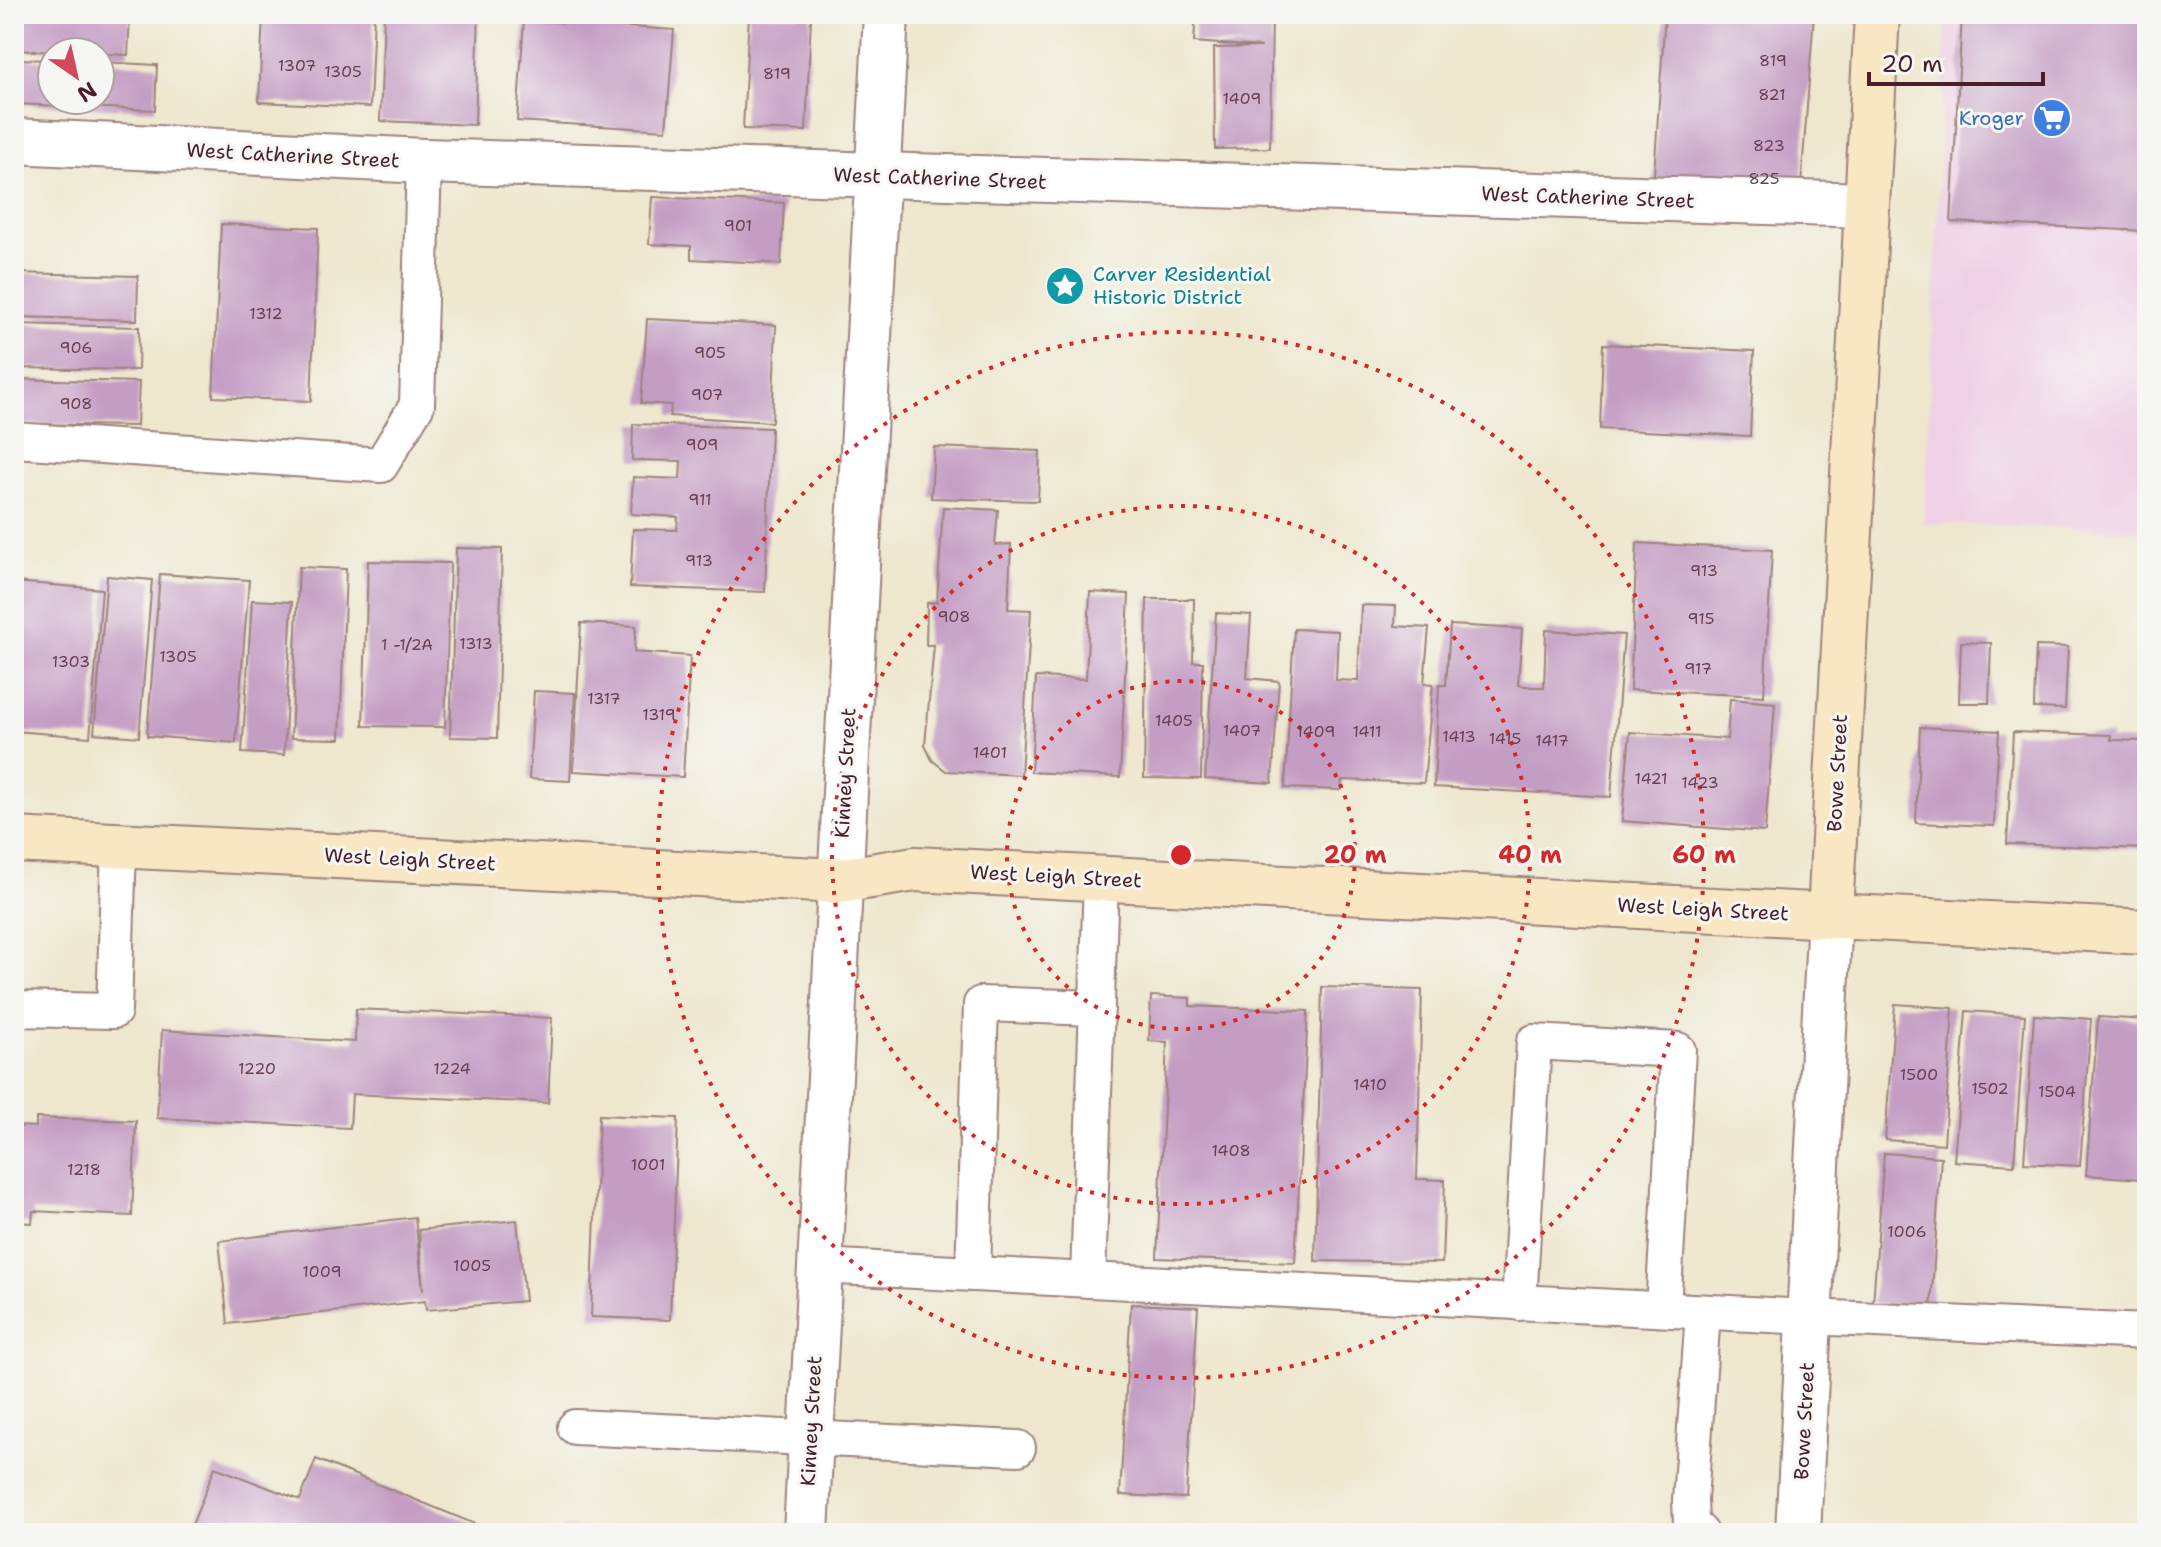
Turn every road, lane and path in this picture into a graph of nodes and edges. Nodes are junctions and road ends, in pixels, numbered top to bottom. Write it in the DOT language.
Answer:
graph roads {
  1 [pos="886,14"];
  2 [pos="1877,14"];
  3 [pos="14,141"];
  4 [pos="424,161"];
  5 [pos="879,177"];
  6 [pos="1867,205"];
  7 [pos="14,440"];
  8 [pos="14,840"];
  9 [pos="119,845"];
  10 [pos="1101,878"];
  11 [pos="839,881"];
  12 [pos="1830,915"];
  13 [pos="2147,932"];
  14 [pos="1097,1008"];
  15 [pos="14,1009"];
  16 [pos="819,1266"];
  17 [pos="973,1274"];
  18 [pos="1088,1280"];
  19 [pos="1519,1303"];
  20 [pos="1663,1309"];
  21 [pos="1703,1312"];
  22 [pos="1809,1317"];
  23 [pos="2147,1332"];
  24 [pos="575,1427"];
  25 [pos="810,1439"];
  26 [pos="1018,1448"];
  27 [pos="806,1533"];
  28 [pos="1701,1533"];
  29 [pos="1798,1533"];
  1 -- 5 [label="street, Kinney Street"];
  2 -- 6 [label="street, Bowe Street"];
  3 -- 4 [label="street, West Catherine Street"];
  4 -- 5 [label="street, West Catherine Street"];
  4 -- 7 [label="lane"];
  5 -- 6 [label="street, West Catherine Street"];
  5 -- 11 [label="street, Kinney Street"];
  6 -- 12 [label="street, Bowe Street"];
  8 -- 9 [label="street, West Leigh Street"];
  9 -- 11 [label="street, West Leigh Street"];
  9 -- 15 [label="lane"];
  10 -- 11 [label="street, West Leigh Street"];
  10 -- 12 [label="street, West Leigh Street"];
  10 -- 14 [label="lane"];
  11 -- 16 [label="street, Kinney Street"];
  12 -- 13 [label="street, West Leigh Street"];
  12 -- 22 [label="street, Bowe Street"];
  14 -- 17 [label="lane"];
  14 -- 18 [label="lane"];
  16 -- 17 [label="lane"];
  16 -- 25 [label="street, Kinney Street"];
  17 -- 18 [label="lane"];
  18 -- 19 [label="lane"];
  19 -- 20 [label="lane"];
  19 -- 20 [label="lane"];
  20 -- 21 [label="lane"];
  21 -- 22 [label="lane"];
  21 -- 28 [label="lane"];
  22 -- 23 [label="lane"];
  22 -- 29 [label="street, Bowe Street"];
  24 -- 25 [label="lane"];
  25 -- 26 [label="lane"];
  25 -- 27 [label="street, Kinney Street"];
}
